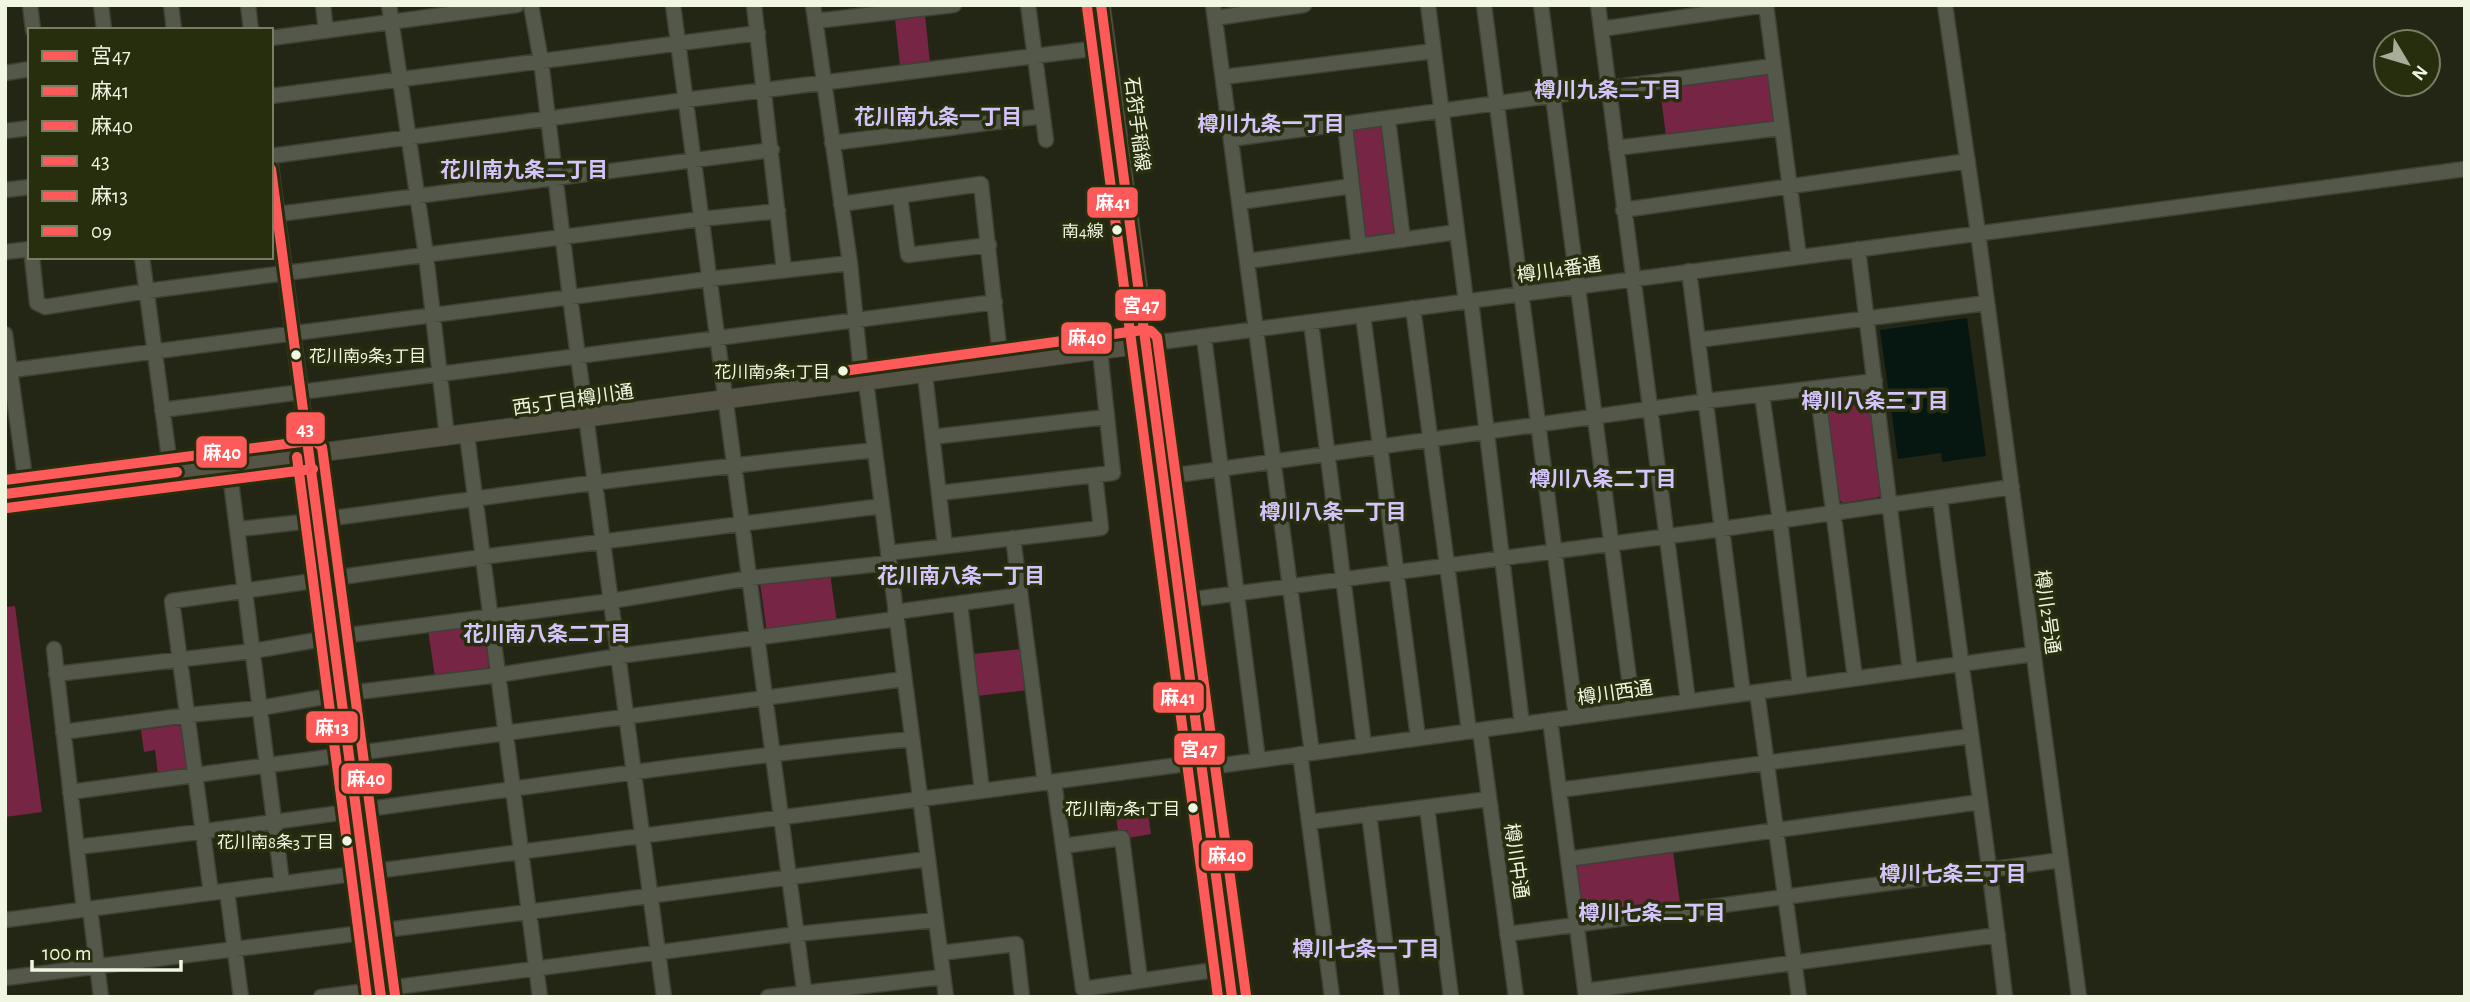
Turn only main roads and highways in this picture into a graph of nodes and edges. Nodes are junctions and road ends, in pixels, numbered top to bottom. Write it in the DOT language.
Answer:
graph roads {
  1 [pos="1101,5"];
  2 [pos="1146,344"];
  3 [pos="5,494"];
  4 [pos="1232,997"];
  1 -- 2 [label="main road, 石狩手稲線"];
  2 -- 3 [label="main road, 西5丁目樽川通"];
  2 -- 4 [label="main road, 石狩手稲線"];
}
